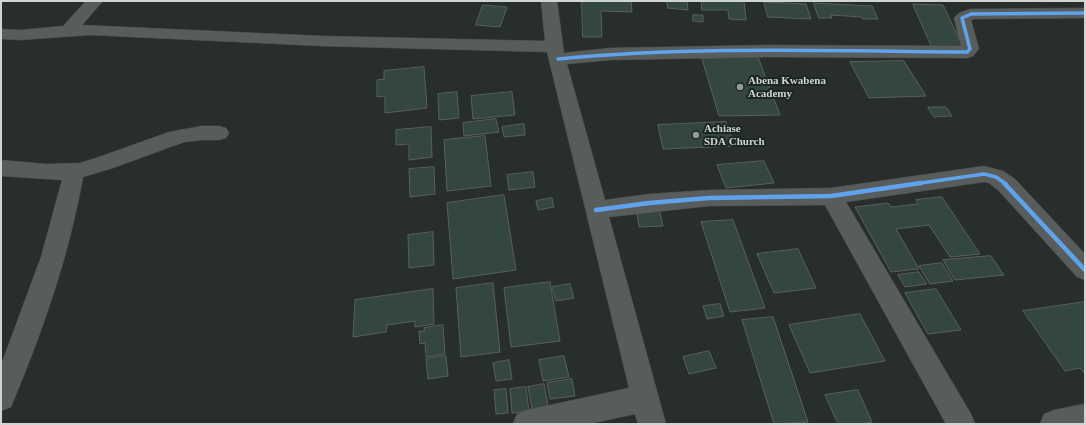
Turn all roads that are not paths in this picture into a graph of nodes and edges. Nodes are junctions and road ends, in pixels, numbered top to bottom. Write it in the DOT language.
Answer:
graph roads {
  1 [pos="95,1"];
  2 [pos="549,1"];
  3 [pos="1085,13"];
  4 [pos="68,31"];
  5 [pos="1,34"];
  6 [pos="556,53"];
  7 [pos="219,133"];
  8 [pos="1,168"];
  9 [pos="74,170"];
  10 [pos="831,196"];
  11 [pos="596,210"];
  12 [pos="1085,270"];
  13 [pos="1,398"];
  14 [pos="645,398"];
  15 [pos="1085,418"];
  16 [pos="527,424"];
  17 [pos="652,424"];
  18 [pos="960,424"];
  19 [pos="1054,424"];
  1 -- 4 [label="street"];
  2 -- 6 [label="street"];
  3 -- 6 [label="street"];
  4 -- 5 [label="street"];
  4 -- 6 [label="street"];
  6 -- 11 [label="street"];
  7 -- 9 [label="street"];
  8 -- 9 [label="street"];
  9 -- 13 [label="street"];
  10 -- 11 [label="street"];
  10 -- 12 [label="street"];
  10 -- 18 [label="street"];
  11 -- 14 [label="street"];
  14 -- 16 [label="street"];
  14 -- 17 [label="street"];
  15 -- 19 [label="street"];
}
